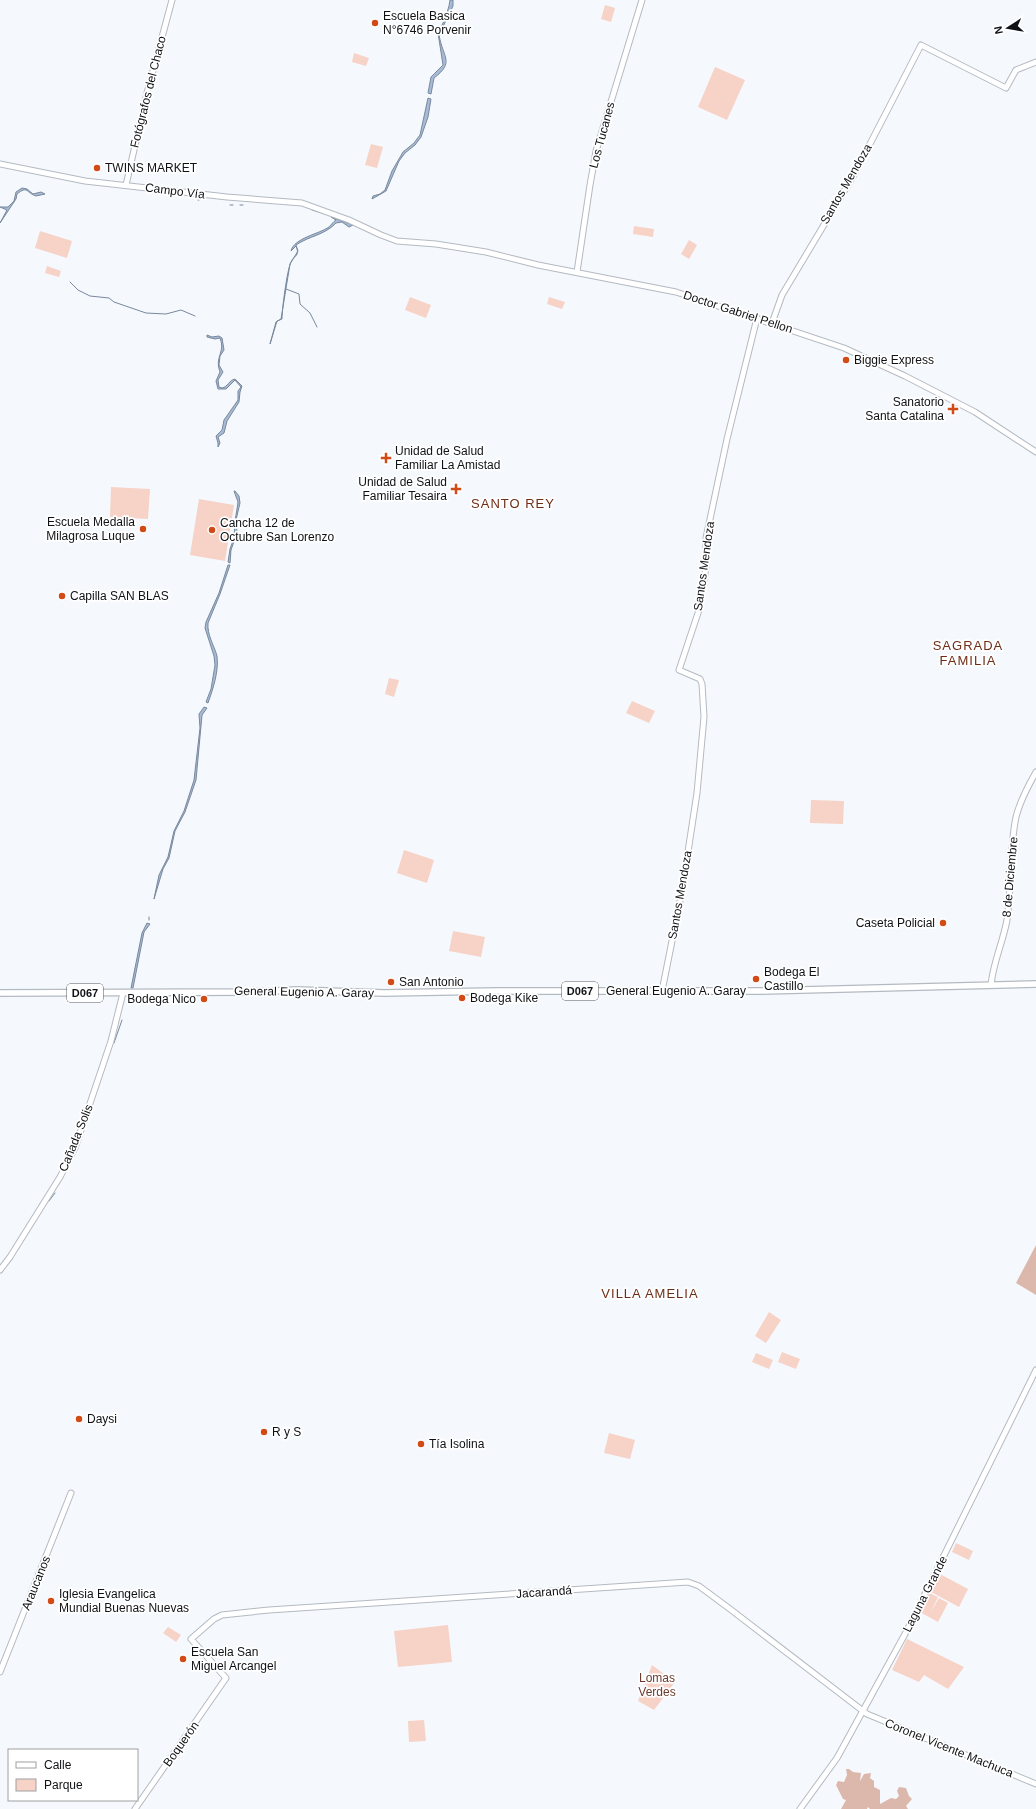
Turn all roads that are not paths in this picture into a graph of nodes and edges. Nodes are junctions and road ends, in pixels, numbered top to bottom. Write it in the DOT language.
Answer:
graph roads {
  1 [pos="172,0"];
  2 [pos="642,0"];
  3 [pos="1036,62"];
  4 [pos="0,164"];
  5 [pos="126,185"];
  6 [pos="357,223"];
  7 [pos="577,272"];
  8 [pos="757,318"];
  9 [pos="772,323"];
  10 [pos="1036,452"];
  11 [pos="1036,772"];
  12 [pos="1036,984"];
  13 [pos="991,985"];
  14 [pos="662,991"];
  15 [pos="0,993"];
  16 [pos="123,993"];
  17 [pos="0,1270"];
  18 [pos="1036,1370"];
  19 [pos="71,1493"];
  20 [pos="0,1672"];
  21 [pos="226,1678"];
  22 [pos="863,1710"];
  23 [pos="1036,1784"];
  24 [pos="134,1809"];
  25 [pos="800,1809"];
  1 -- 5 [label="street, Fotógrafos del Chaco"];
  2 -- 7 [label="street, Los Tucanes"];
  3 -- 9 [label="street, Santos Mendoza"];
  4 -- 5 [label="street, Campo Vía"];
  5 -- 6 [label="street, Campo Vía"];
  6 -- 7 [label="street, Doctor Gabriel Pellon"];
  7 -- 8 [label="street, Doctor Gabriel Pellon"];
  8 -- 9 [label="street, Doctor Gabriel Pellon"];
  8 -- 14 [label="street, Santos Mendoza"];
  9 -- 10 [label="street, Doctor Gabriel Pellon"];
  11 -- 13 [label="street, 8 de Diciembre"];
  12 -- 13 [label="main road, General Eugenio A. Garay / D067"];
  13 -- 14 [label="main road, General Eugenio A. Garay / D067"];
  14 -- 16 [label="main road, General Eugenio A. Garay / D067"];
  15 -- 16 [label="main road, D067"];
  16 -- 17 [label="street, Cañada Solis"];
  18 -- 22 [label="street, Laguna Grande"];
  19 -- 20 [label="street, Araucanos"];
  21 -- 22 [label="street, Jacarandá"];
  21 -- 24 [label="street, Boquerón"];
  22 -- 23 [label="street, Coronel Vicente Machuca"];
  22 -- 25 [label="street, Laguna Grande"];
}
